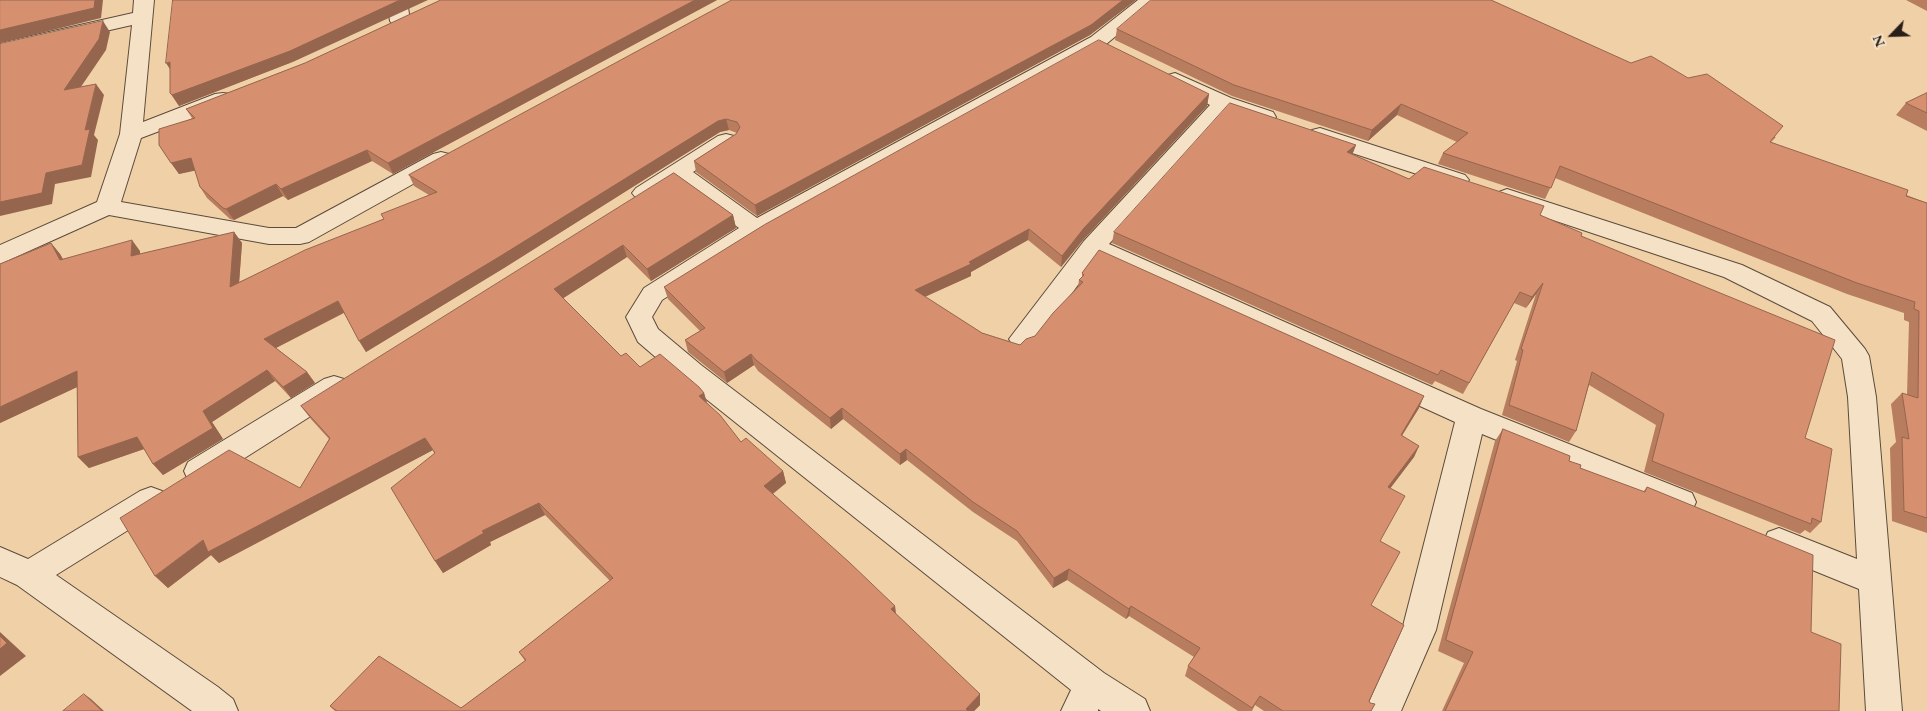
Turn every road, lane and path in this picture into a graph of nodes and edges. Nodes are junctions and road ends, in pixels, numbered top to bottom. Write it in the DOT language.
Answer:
graph roads {
  1 [pos="397,0"];
  2 [pos="1150,0"];
  3 [pos="143,8"];
  4 [pos="399,21"];
  5 [pos="1098,41"];
  6 [pos="0,49"];
  7 [pos="1123,53"];
  8 [pos="1156,70"];
  9 [pos="239,93"];
  10 [pos="1223,103"];
  11 [pos="131,134"];
  12 [pos="729,139"];
  13 [pos="456,151"];
  14 [pos="678,172"];
  15 [pos="107,207"];
  16 [pos="622,207"];
  17 [pos="756,230"];
  18 [pos="1093,247"];
  19 [pos="0,255"];
  20 [pos="1024,339"];
  21 [pos="353,376"];
  22 [pos="1470,417"];
  23 [pos="1700,510"];
  24 [pos="1755,532"];
  25 [pos="0,561"];
  26 [pos="29,575"];
  27 [pos="1875,581"];
  28 [pos="1085,698"];
  29 [pos="206,707"];
  30 [pos="1132,711"];
  31 [pos="1383,711"];
  32 [pos="1884,711"];
  1 -- 4 [label="street"];
  2 -- 5 [label="street"];
  3 -- 6 [label="street"];
  3 -- 11 [label="street"];
  5 -- 7 [label="street"];
  5 -- 17 [label="street"];
  8 -- 10 [label="street"];
  9 -- 11 [label="street"];
  10 -- 18 [label="street"];
  10 -- 27 [label="street"];
  11 -- 15 [label="street"];
  12 -- 14 [label="street"];
  13 -- 15 [label="street"];
  14 -- 16 [label="street"];
  14 -- 17 [label="street"];
  15 -- 19 [label="street"];
  17 -- 28 [label="street"];
  18 -- 20 [label="street"];
  18 -- 22 [label="street"];
  21 -- 26 [label="street"];
  22 -- 23 [label="street"];
  22 -- 31 [label="street"];
  24 -- 27 [label="street"];
  25 -- 26 [label="street"];
  26 -- 29 [label="street"];
  27 -- 32 [label="street"];
  28 -- 30 [label="street"];
}
